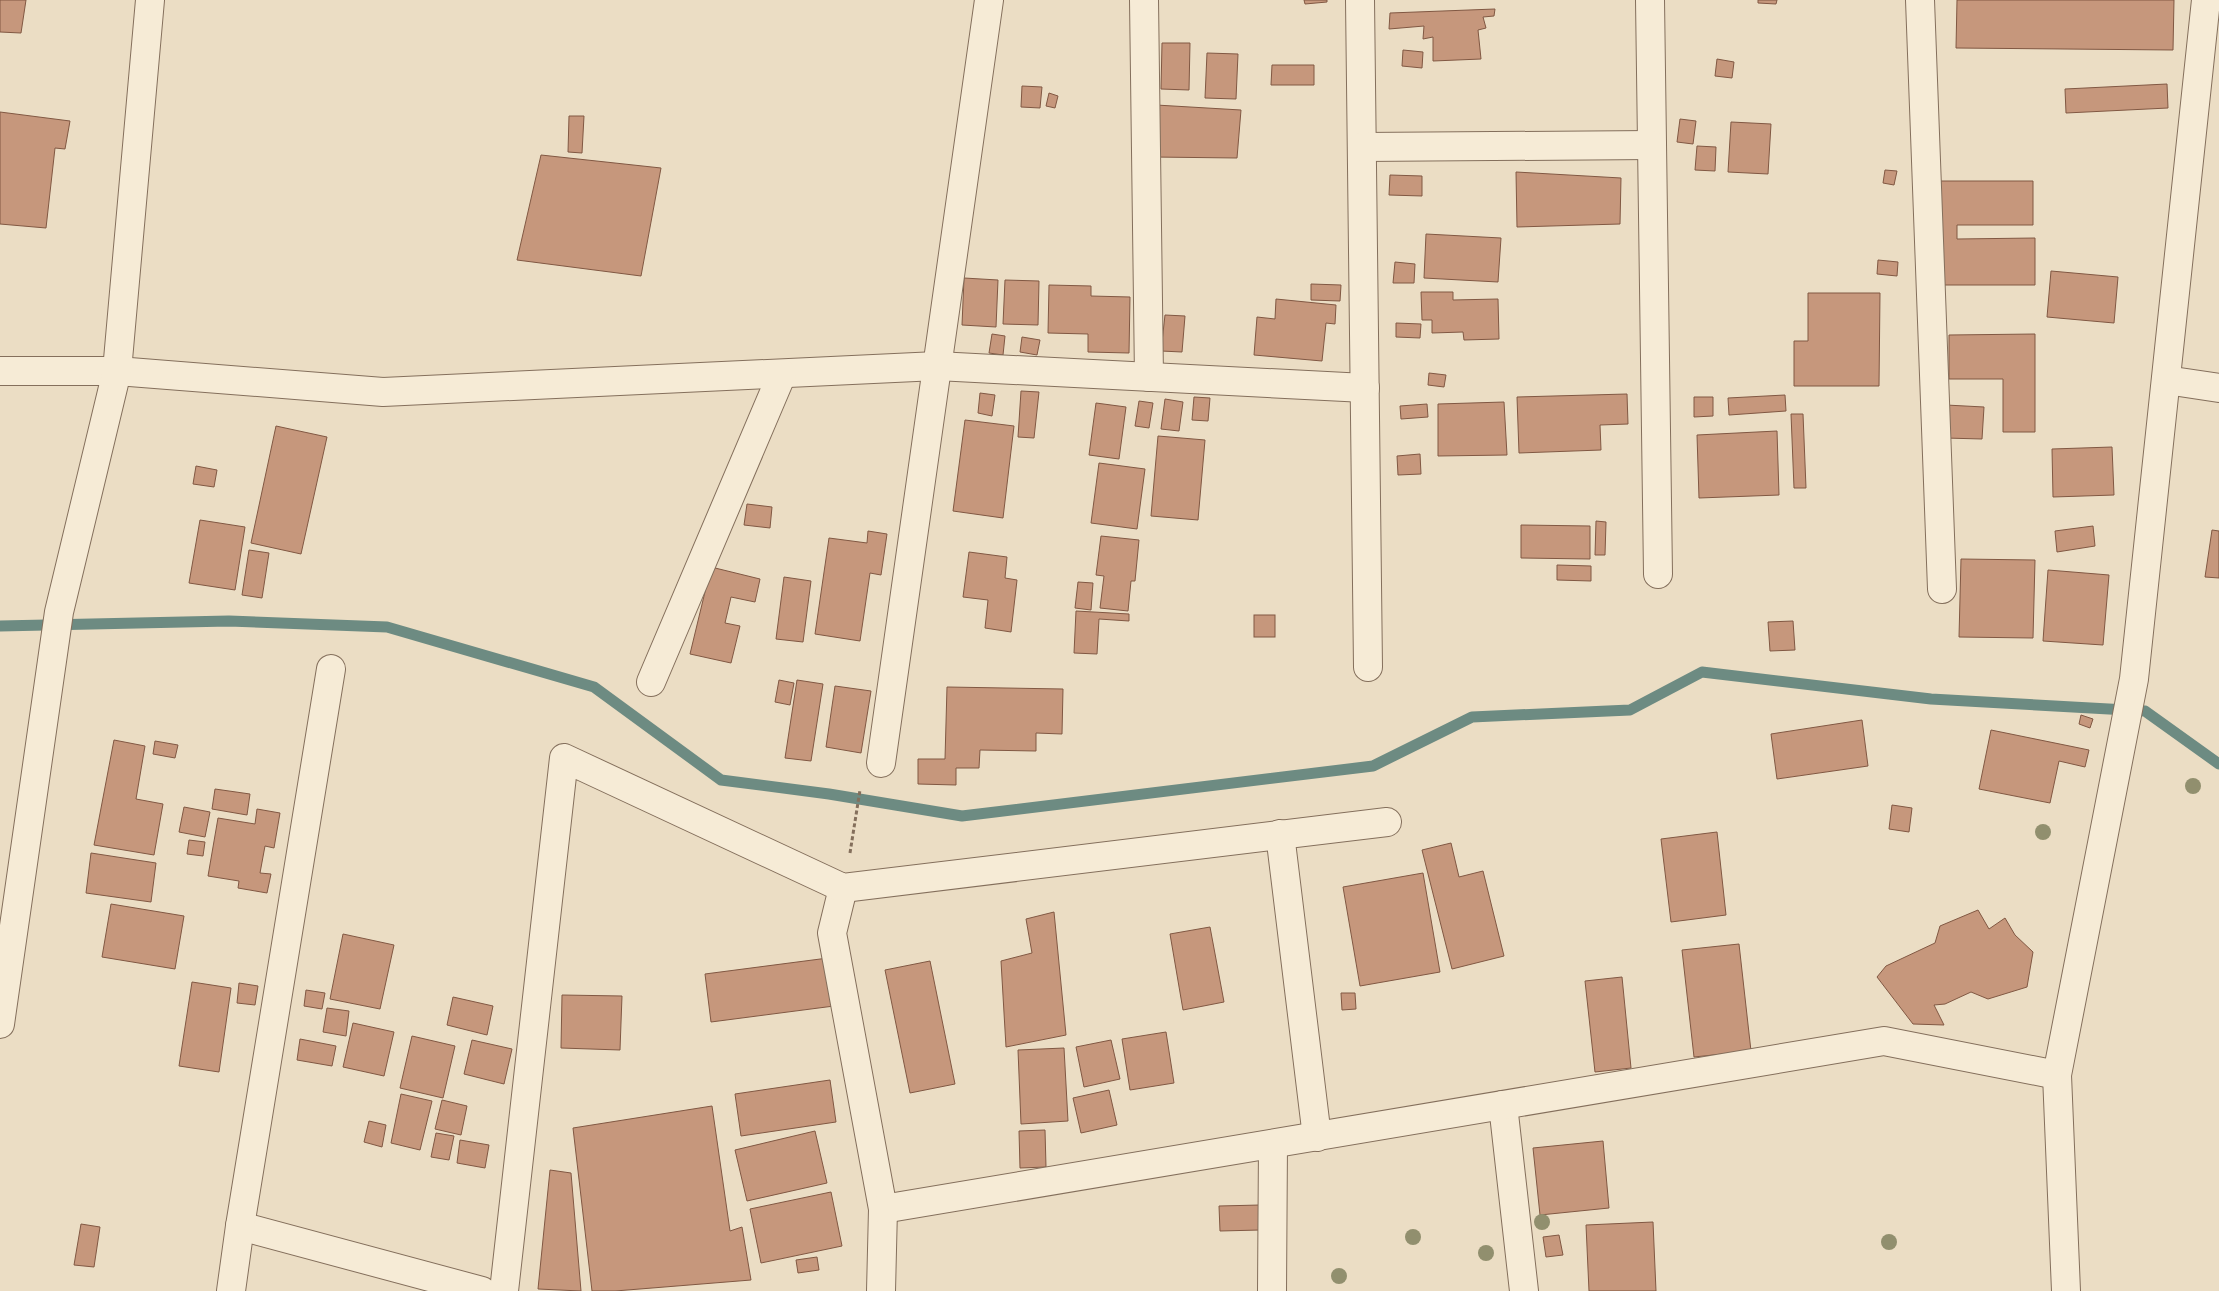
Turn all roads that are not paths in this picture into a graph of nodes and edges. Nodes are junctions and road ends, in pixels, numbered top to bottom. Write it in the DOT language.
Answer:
graph roads {
  1 [pos="150,0"];
  2 [pos="989,0"];
  3 [pos="1144,0"];
  4 [pos="1360,0"];
  5 [pos="1650,0"];
  6 [pos="1920,0"];
  7 [pos="2206,0"];
  8 [pos="1652,145"];
  9 [pos="1362,147"];
  10 [pos="937,366"];
  11 [pos="0,371"];
  12 [pos="117,371"];
  13 [pos="782,374"];
  14 [pos="1149,377"];
  15 [pos="2166,380"];
  16 [pos="1365,388"];
  17 [pos="2219,388"];
  18 [pos="1658,574"];
  19 [pos="1942,589"];
  20 [pos="1368,667"];
  21 [pos="331,669"];
  22 [pos="651,682"];
  23 [pos="881,763"];
  24 [pos="1387,822"];
  25 [pos="1280,834"];
  26 [pos="843,888"];
  27 [pos="0,1024"];
  28 [pos="2057,1075"];
  29 [pos="1503,1105"];
  30 [pos="1317,1136"];
  31 [pos="1273,1144"];
  32 [pos="883,1210"];
  33 [pos="240,1226"];
  34 [pos="231,1291"];
  35 [pos="482,1291"];
  36 [pos="504,1291"];
  37 [pos="881,1291"];
  38 [pos="1272,1291"];
  39 [pos="1524,1291"];
  40 [pos="2066,1291"];
  1 -- 12 [label="street"];
  2 -- 10 [label="street"];
  3 -- 14 [label="street"];
  4 -- 9 [label="street"];
  5 -- 8 [label="street"];
  6 -- 19 [label="street"];
  7 -- 15 [label="street"];
  8 -- 9 [label="street"];
  8 -- 18 [label="street"];
  9 -- 16 [label="street"];
  10 -- 13 [label="street"];
  10 -- 14 [label="street"];
  10 -- 23 [label="street"];
  11 -- 12 [label="street"];
  12 -- 13 [label="street"];
  12 -- 27 [label="street"];
  13 -- 22 [label="street"];
  14 -- 16 [label="street"];
  15 -- 17 [label="street"];
  15 -- 28 [label="street"];
  16 -- 20 [label="street"];
  21 -- 33 [label="street"];
  24 -- 25 [label="street"];
  25 -- 26 [label="street"];
  25 -- 30 [label="street"];
  26 -- 32 [label="street"];
  26 -- 36 [label="street"];
  28 -- 29 [label="street"];
  28 -- 40 [label="street"];
  29 -- 30 [label="street"];
  29 -- 39 [label="street"];
  30 -- 31 [label="street"];
  31 -- 32 [label="street"];
  31 -- 38 [label="street"];
  32 -- 37 [label="street"];
  33 -- 34 [label="street"];
  33 -- 35 [label="street"];
}
